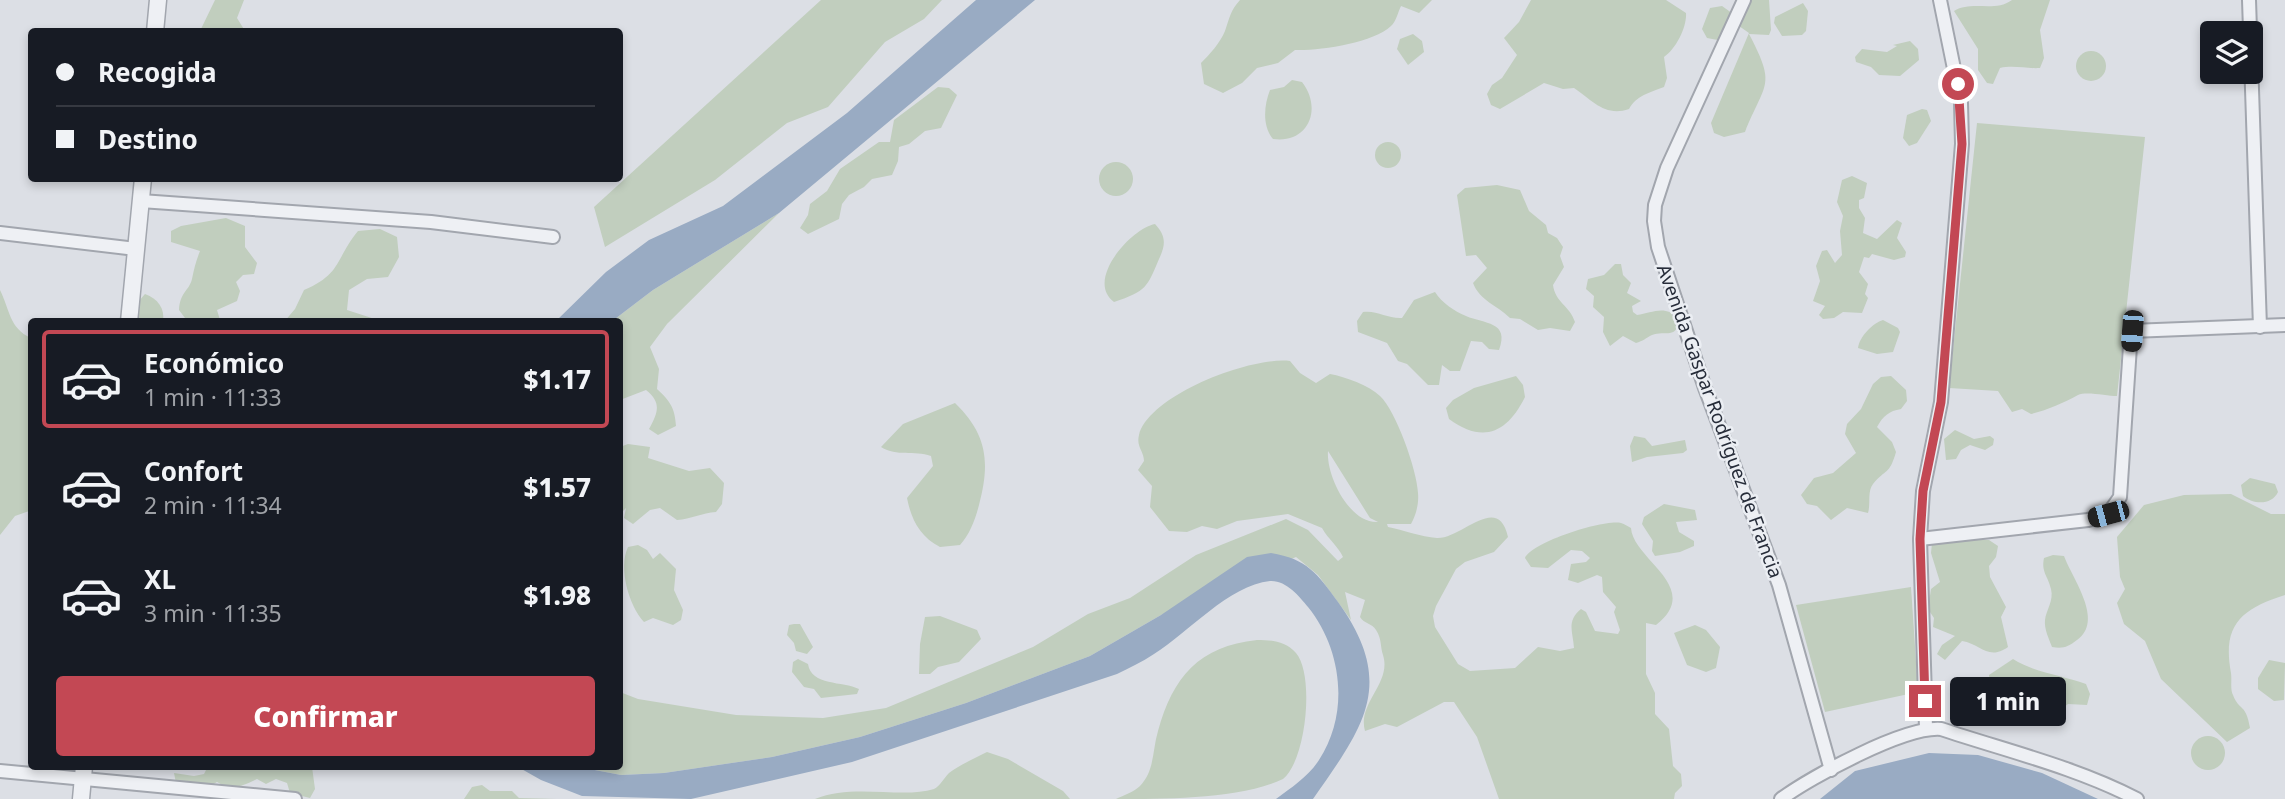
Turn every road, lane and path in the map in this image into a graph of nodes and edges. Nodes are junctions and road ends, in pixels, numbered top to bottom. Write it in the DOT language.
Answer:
graph roads {
  1 [pos="158,0"];
  2 [pos="1744,0"];
  3 [pos="1940,0"];
  4 [pos="2249,0"];
  5 [pos="155,28"];
  6 [pos="143,182"];
  7 [pos="141,201"];
  8 [pos="0,233"];
  9 [pos="553,237"];
  10 [pos="136,249"];
  11 [pos="129,318"];
  12 [pos="2285,325"];
  13 [pos="2260,327"];
  14 [pos="1920,539"];
  15 [pos="1926,728"];
  16 [pos="1832,770"];
  17 [pos="0,771"];
  18 [pos="84,773"];
  19 [pos="81,799"];
  20 [pos="295,799"];
  21 [pos="1781,799"];
  22 [pos="2137,799"];
  1 -- 5 [label="street"];
  2 -- 16 [label="street, Avenida Gaspar Rodríguez de Francia"];
  3 -- 14 [label="street"];
  4 -- 13 [label="street"];
  6 -- 7 [label="street"];
  7 -- 9 [label="street"];
  7 -- 10 [label="street"];
  8 -- 10 [label="street"];
  10 -- 11 [label="street"];
  12 -- 13 [label="street"];
  13 -- 14 [label="street"];
  14 -- 15 [label="street"];
  15 -- 16 [label="street"];
  15 -- 22 [label="street"];
  16 -- 21 [label="street"];
  17 -- 18 [label="street"];
  18 -- 19 [label="street"];
  18 -- 20 [label="street"];
}
